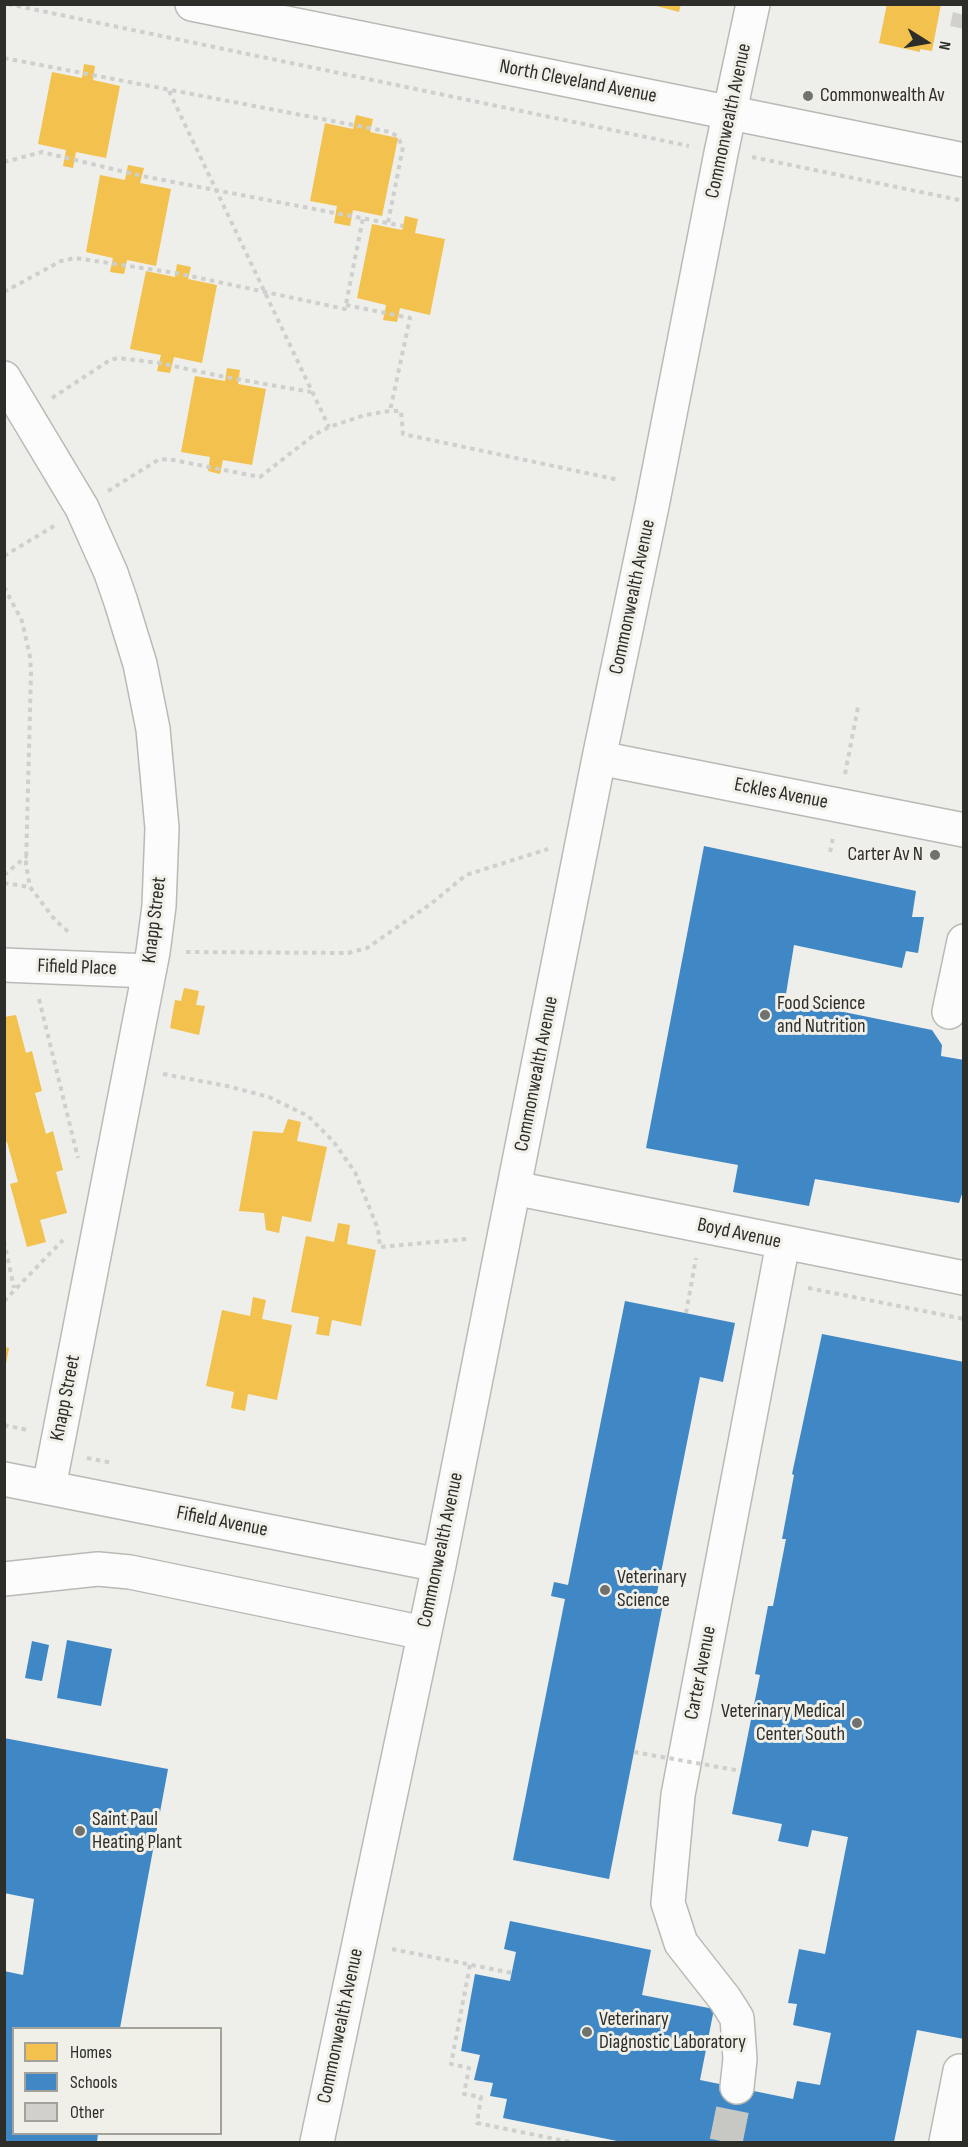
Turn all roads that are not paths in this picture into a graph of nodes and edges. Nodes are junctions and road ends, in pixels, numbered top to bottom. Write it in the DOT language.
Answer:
graph roads {
  1 [pos="192,4"];
  2 [pos="753,4"];
  3 [pos="730,113"];
  4 [pos="963,160"];
  5 [pos="4,378"];
  6 [pos="599,758"];
  7 [pos="963,830"];
  8 [pos="963,941"];
  9 [pos="151,962"];
  10 [pos="18,966"];
  11 [pos="949,1012"];
  12 [pos="514,1188"];
  13 [pos="783,1243"];
  14 [pos="963,1278"];
  15 [pos="4,1479"];
  16 [pos="49,1487"];
  17 [pos="438,1565"];
  18 [pos="4,1579"];
  19 [pos="424,1633"];
  20 [pos="960,2071"];
  21 [pos="737,2087"];
  22 [pos="317,2142"];
  23 [pos="946,2142"];
  1 -- 3 [label="street, North Cleveland Avenue"];
  2 -- 3 [label="street, Commonwealth Avenue"];
  3 -- 4 [label="street, North Cleveland Avenue"];
  3 -- 6 [label="street, Commonwealth Avenue"];
  5 -- 9 [label="street, Knapp Street"];
  6 -- 7 [label="street, Eckles Avenue"];
  6 -- 12 [label="street, Commonwealth Avenue"];
  8 -- 11 [label="street"];
  9 -- 10 [label="street, Fifield Place"];
  9 -- 16 [label="street, Knapp Street"];
  12 -- 13 [label="street, Boyd Avenue"];
  12 -- 17 [label="street, Commonwealth Avenue"];
  13 -- 14 [label="street, Boyd Avenue"];
  13 -- 21 [label="street, Carter Avenue"];
  15 -- 16 [label="street, Fifield Avenue"];
  16 -- 17 [label="street, Fifield Avenue"];
  17 -- 19 [label="street, Commonwealth Avenue"];
  18 -- 19 [label="street"];
  19 -- 22 [label="street, Commonwealth Avenue"];
  20 -- 23 [label="street"];
}
